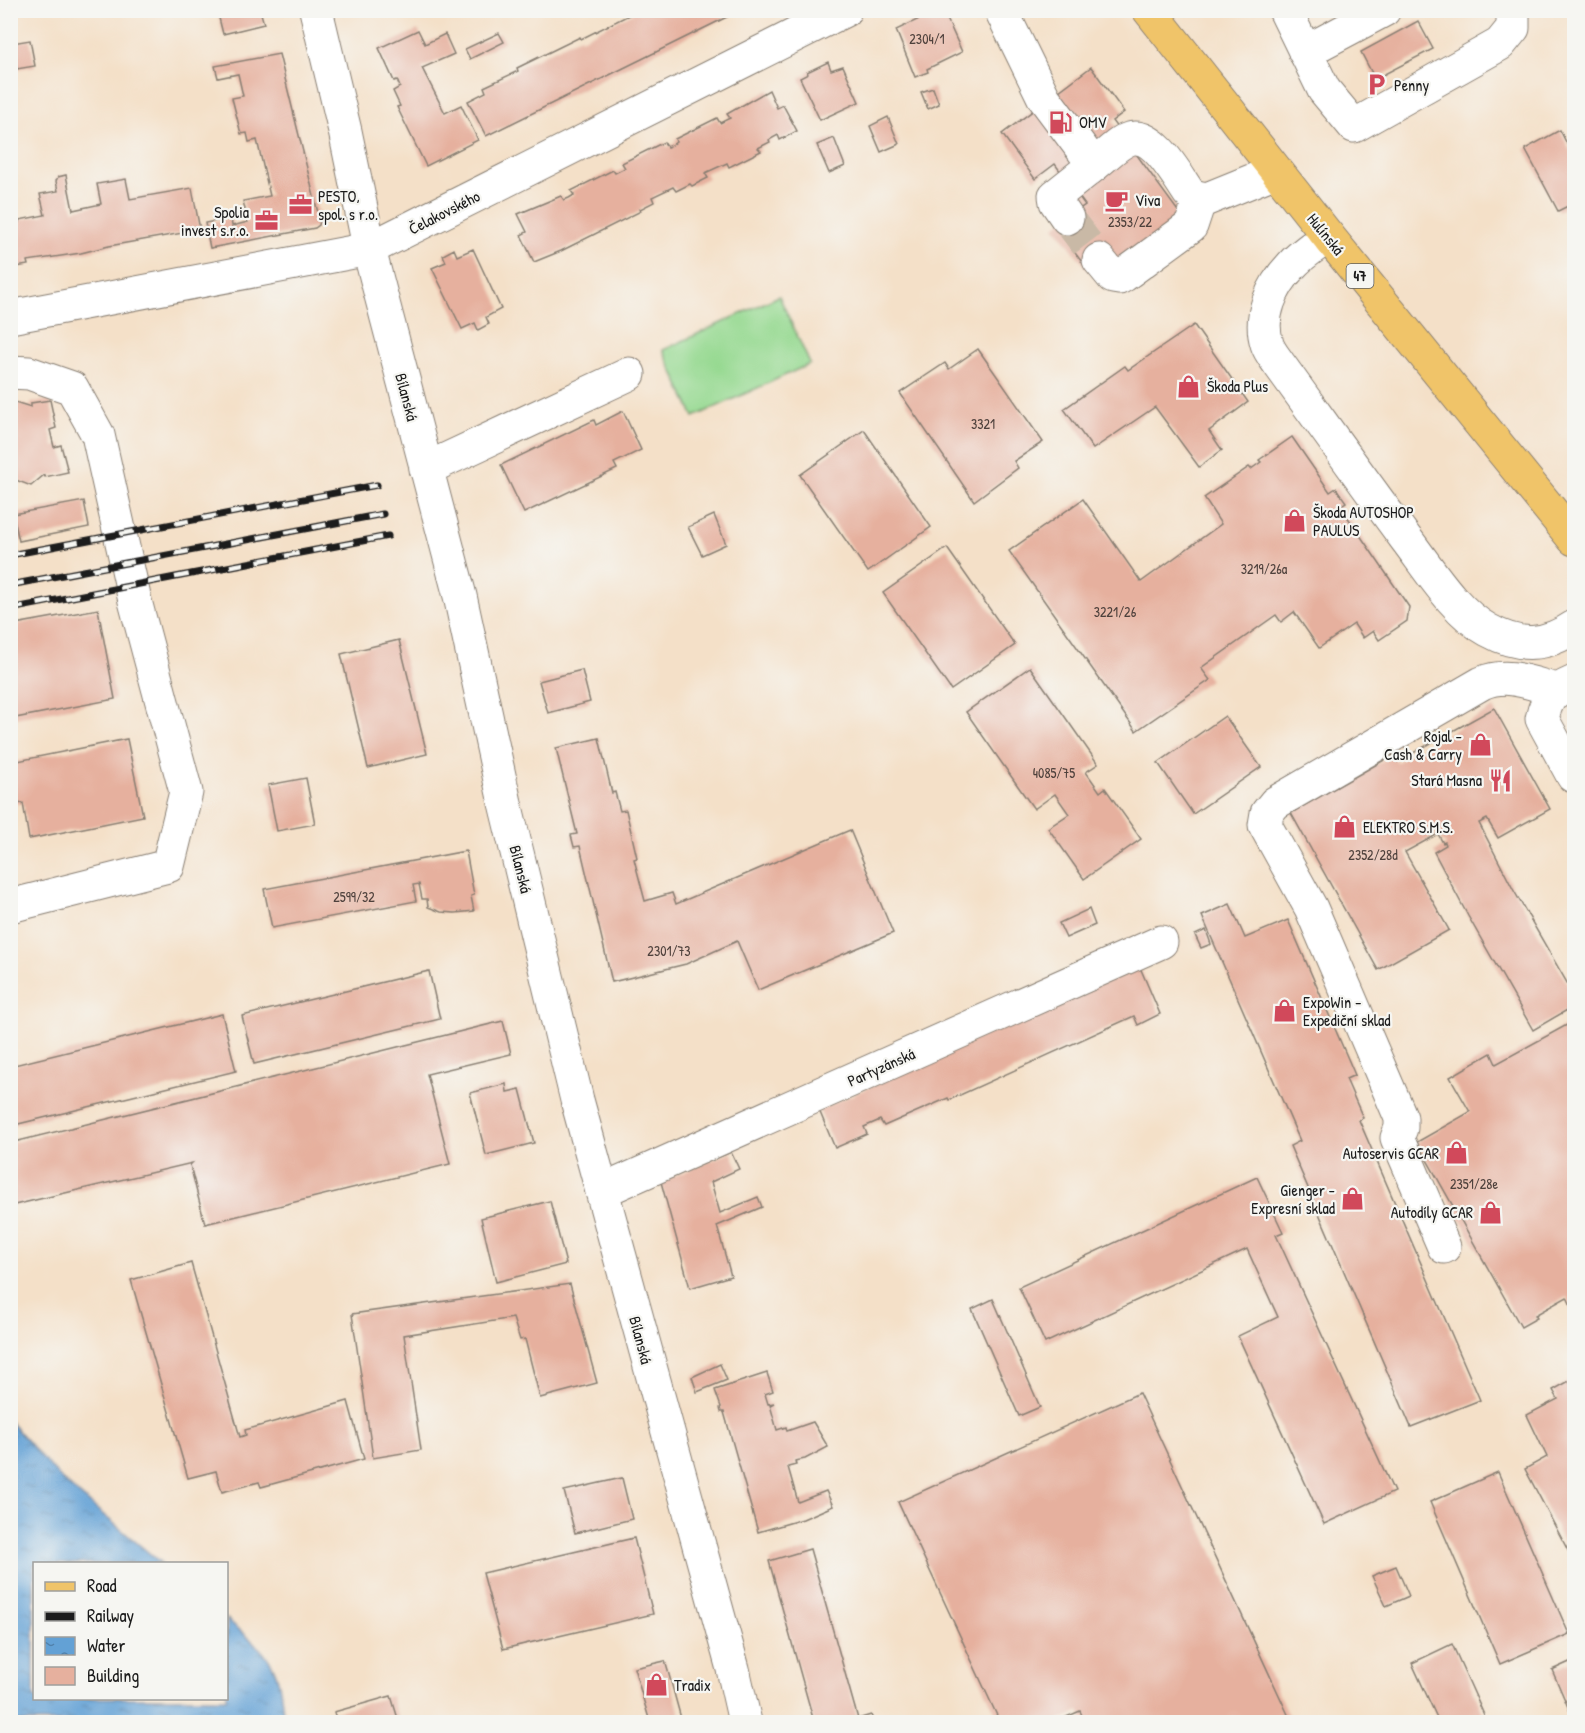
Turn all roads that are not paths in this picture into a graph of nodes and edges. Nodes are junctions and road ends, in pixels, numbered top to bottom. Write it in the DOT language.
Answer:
graph roads {
  1 [pos="316,10"];
  2 [pos="845,10"];
  3 [pos="1001,10"];
  4 [pos="1149,10"];
  5 [pos="1286,10"];
  6 [pos="1384,10"];
  7 [pos="1513,10"];
  8 [pos="1305,52"];
  9 [pos="1094,165"];
  10 [pos="1276,171"];
  11 [pos="1196,197"];
  12 [pos="1067,218"];
  13 [pos="1328,236"];
  14 [pos="369,249"];
  15 [pos="1099,260"];
  16 [pos="10,317"];
  17 [pos="10,372"];
  18 [pos="628,374"];
  19 [pos="426,469"];
  20 [pos="1575,539"];
  21 [pos="1575,627"];
  22 [pos="1569,687"];
  23 [pos="1573,776"];
  24 [pos="10,906"];
  25 [pos="1161,942"];
  26 [pos="602,1191"];
  27 [pos="1444,1247"];
  28 [pos="745,1722"];
  1 -- 14 [label="street, Bílanská"];
  2 -- 14 [label="street, Čelakovského"];
  3 -- 9 [label="street"];
  4 -- 10 [label="main road, Hulínská / 47"];
  5 -- 8 [label="street"];
  6 -- 8 [label="street"];
  7 -- 8 [label="street"];
  9 -- 11 [label="street"];
  9 -- 12 [label="street"];
  10 -- 11 [label="street"];
  10 -- 13 [label="main road, Hulínská / 47"];
  11 -- 15 [label="street"];
  13 -- 20 [label="main road, Hulínská / 47"];
  13 -- 21 [label="street"];
  14 -- 16 [label="street, Čelakovského"];
  14 -- 19 [label="street, Bílanská"];
  17 -- 24 [label="street"];
  18 -- 19 [label="street"];
  19 -- 26 [label="street, Bílanská"];
  22 -- 23 [label="street"];
  22 -- 27 [label="street"];
  25 -- 26 [label="street, Partyzánská"];
  26 -- 28 [label="street, Bílanská"];
}
